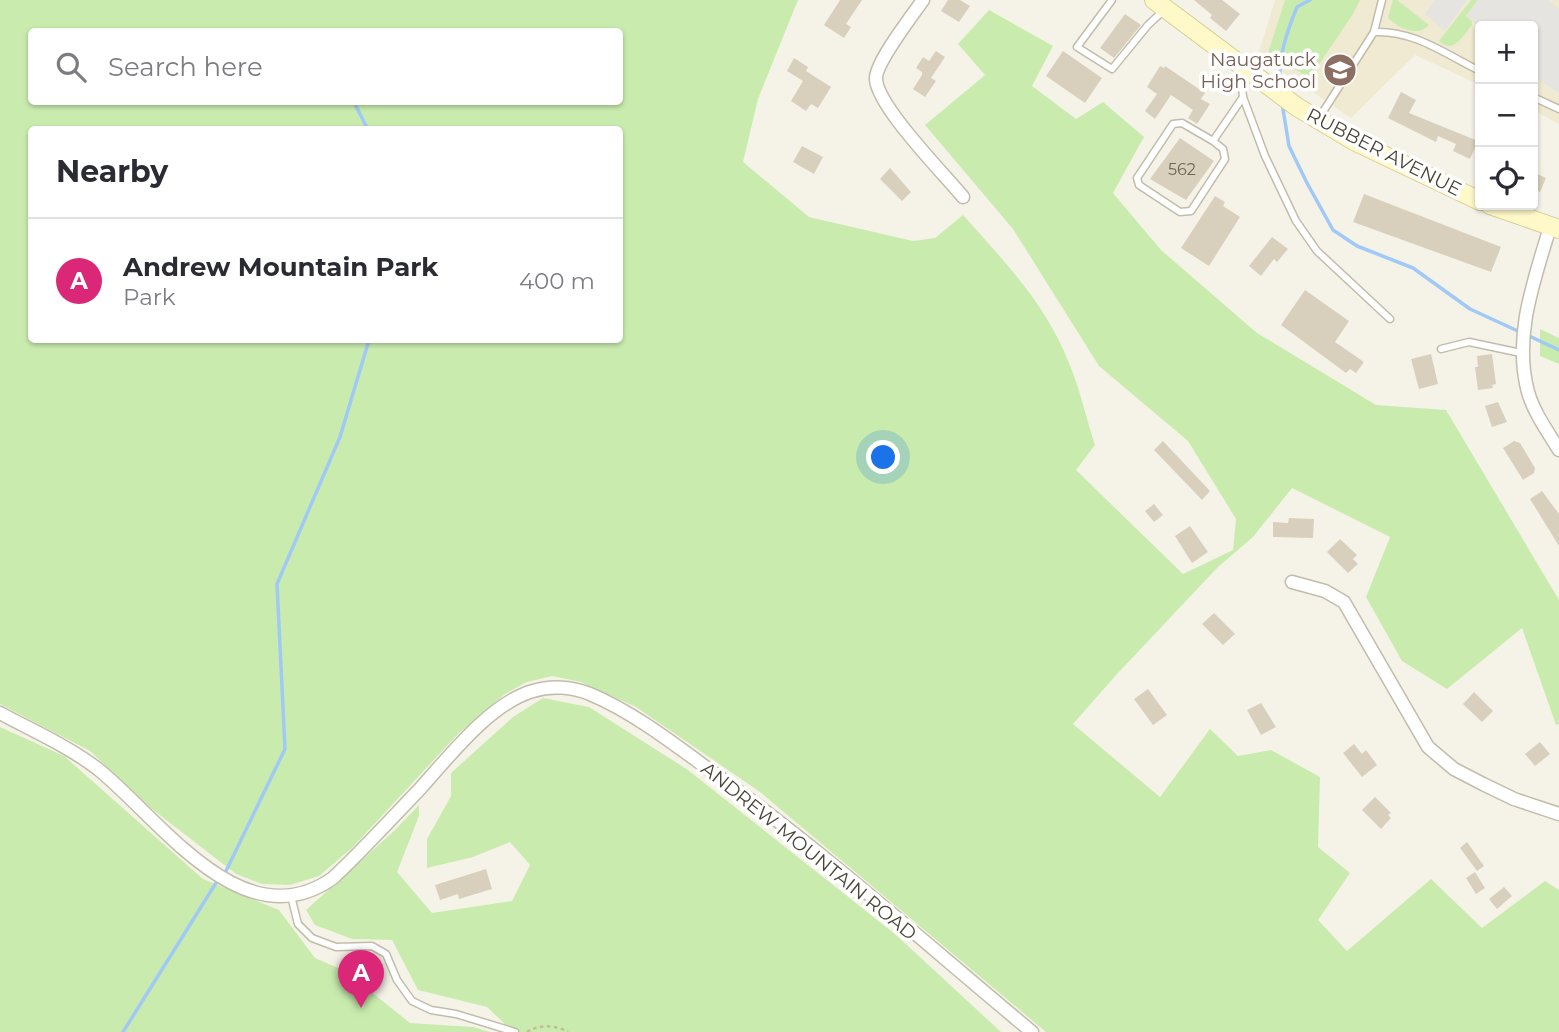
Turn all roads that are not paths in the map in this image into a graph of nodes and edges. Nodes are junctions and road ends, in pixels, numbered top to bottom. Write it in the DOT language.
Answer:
graph roads {
  1 [pos="923,0"];
  2 [pos="1112,0"];
  3 [pos="1382,0"];
  4 [pos="1160,4"];
  5 [pos="1374,32"];
  6 [pos="1240,63"];
  7 [pos="1475,68"];
  8 [pos="1243,97"];
  9 [pos="1538,100"];
  10 [pos="1559,110"];
  11 [pos="1318,120"];
  12 [pos="1213,141"];
  13 [pos="963,197"];
  14 [pos="1475,199"];
  15 [pos="1504,210"];
  16 [pos="1555,228"];
  17 [pos="1390,319"];
  18 [pos="1521,347"];
  19 [pos="1441,349"];
  20 [pos="1559,450"];
  21 [pos="1292,582"];
  22 [pos="0,713"];
  23 [pos="1559,814"];
  24 [pos="291,897"];
  25 [pos="514,1032"];
  26 [pos="1032,1032"];
  1 -- 13 [label="street"];
  2 -- 4 [label="lane"];
  3 -- 5 [label="lane"];
  4 -- 6 [label="street, RUBBER AVENUE"];
  5 -- 7 [label="lane"];
  5 -- 11 [label="lane"];
  6 -- 8 [label="lane"];
  6 -- 11 [label="street, RUBBER AVENUE"];
  8 -- 12 [label="lane"];
  8 -- 17 [label="lane"];
  9 -- 10 [label="lane"];
  11 -- 14 [label="street, RUBBER AVENUE"];
  12 -- 12 [label="lane"];
  15 -- 16 [label="street"];
  16 -- 18 [label="street"];
  18 -- 19 [label="lane"];
  18 -- 20 [label="street"];
  21 -- 23 [label="street"];
  22 -- 24 [label="street, ANDREW MOUNTAIN ROAD"];
  24 -- 25 [label="lane"];
  24 -- 26 [label="street, ANDREW MOUNTAIN ROAD"];
}
